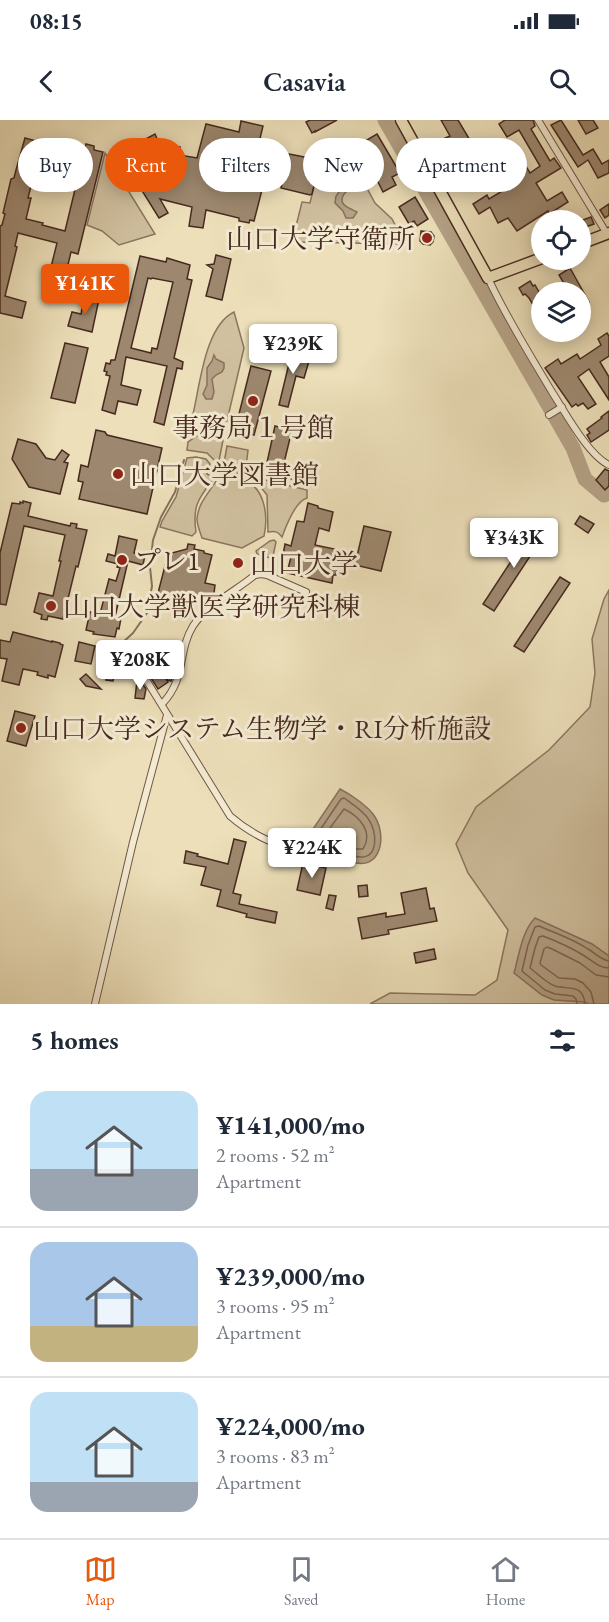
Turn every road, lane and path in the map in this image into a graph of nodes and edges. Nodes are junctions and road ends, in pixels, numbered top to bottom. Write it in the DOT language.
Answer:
graph roads {
  1 [pos="401,120"];
  2 [pos="538,120"];
  3 [pos="608,234"];
  4 [pos="591,240"];
  5 [pos="531,262"];
  6 [pos="488,278"];
  7 [pos="562,407"];
  8 [pos="549,415"];
  9 [pos="609,465"];
  10 [pos="306,592"];
  11 [pos="145,678"];
  12 [pos="162,704"];
  13 [pos="167,715"];
  14 [pos="300,853"];
  15 [pos="95,1004"];
  1 -- 6 [label="main road"];
  2 -- 3 [label="street"];
  3 -- 4 [label="main road"];
  5 -- 6 [label="main road"];
  6 -- 7 [label="street"];
  7 -- 8 [label="street"];
  7 -- 9 [label="street"];
  10 -- 12 [label="street"];
  11 -- 12 [label="street"];
  12 -- 13 [label="street"];
  13 -- 14 [label="street"];
  13 -- 15 [label="street"];
}
